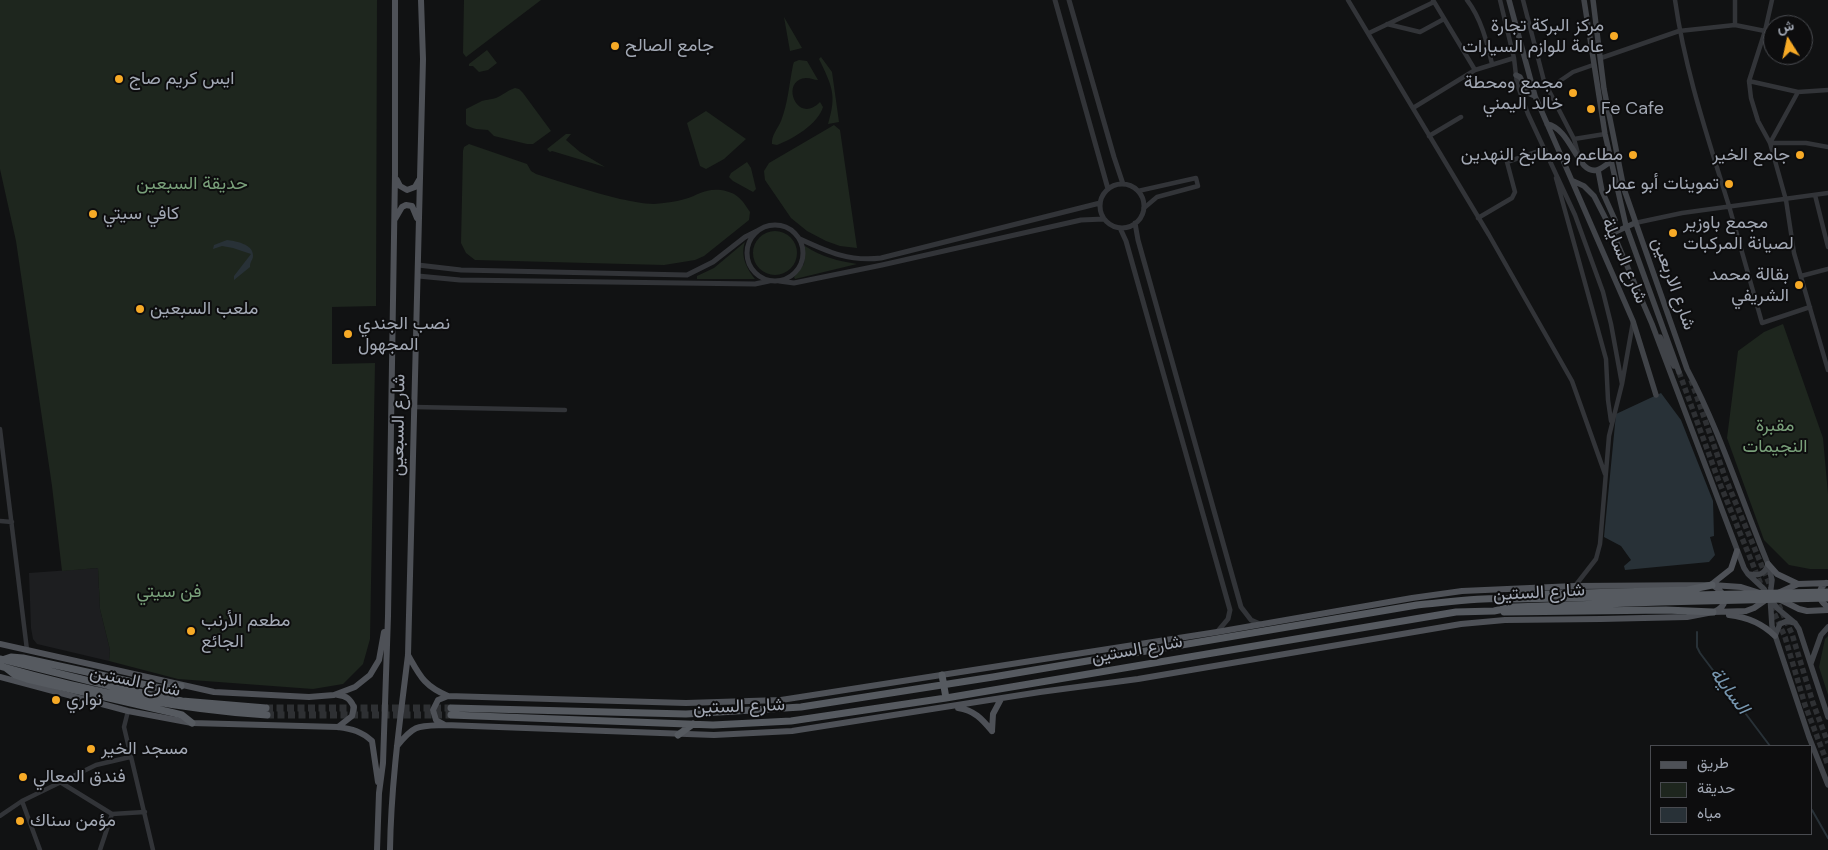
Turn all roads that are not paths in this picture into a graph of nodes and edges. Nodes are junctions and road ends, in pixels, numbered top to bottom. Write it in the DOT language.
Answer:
graph roads {
  1 [pos="395,0"];
  2 [pos="421,0"];
  3 [pos="425,0"];
  4 [pos="1055,0"];
  5 [pos="1069,0"];
  6 [pos="1348,0"];
  7 [pos="1467,0"];
  8 [pos="1500,0"];
  9 [pos="1509,0"];
  10 [pos="1523,0"];
  11 [pos="1584,0"];
  12 [pos="1593,0"];
  13 [pos="1675,0"];
  14 [pos="1735,0"];
  15 [pos="1772,0"];
  16 [pos="1434,1"];
  17 [pos="421,9"];
  18 [pos="1769,15"];
  19 [pos="1444,19"];
  20 [pos="1387,24"];
  21 [pos="1736,25"];
  22 [pos="1679,31"];
  23 [pos="1763,31"];
  24 [pos="1369,34"];
  25 [pos="1763,37"];
  26 [pos="1514,58"];
  27 [pos="1601,58"];
  28 [pos="1492,64"];
  29 [pos="1593,64"];
  30 [pos="1475,70"];
  31 [pos="1516,75"];
  32 [pos="1749,82"];
  33 [pos="1548,89"];
  34 [pos="1604,89"];
  35 [pos="1597,90"];
  36 [pos="1828,90"];
  37 [pos="1798,92"];
  38 [pos="1535,96"];
  39 [pos="1413,108"];
  40 [pos="1461,117"];
  41 [pos="1547,124"];
  42 [pos="1605,134"];
  43 [pos="1430,136"];
  44 [pos="1574,139"];
  45 [pos="1770,143"];
  46 [pos="1828,146"];
  47 [pos="1545,149"];
  48 [pos="1580,161"];
  49 [pos="1610,162"];
  50 [pos="1552,163"];
  51 [pos="1598,170"];
  52 [pos="395,174"];
  53 [pos="420,179"];
  54 [pos="1573,181"];
  55 [pos="1123,184"];
  56 [pos="1108,189"];
  57 [pos="1138,191"];
  58 [pos="1828,193"];
  59 [pos="1815,195"];
  60 [pos="1786,200"];
  61 [pos="1100,203"];
  62 [pos="1729,207"];
  63 [pos="1144,208"];
  64 [pos="1478,218"];
  65 [pos="1104,219"];
  66 [pos="394,220"];
  67 [pos="418,221"];
  68 [pos="1135,223"];
  69 [pos="1635,223"];
  70 [pos="1626,226"];
  71 [pos="1120,228"];
  72 [pos="759,230"];
  73 [pos="1613,233"];
  74 [pos="800,239"];
  75 [pos="1828,247"];
  76 [pos="863,260"];
  77 [pos="418,265"];
  78 [pos="865,268"];
  79 [pos="1828,269"];
  80 [pos="642,275"];
  81 [pos="687,275"];
  82 [pos="418,276"];
  83 [pos="1801,276"];
  84 [pos="769,281"];
  85 [pos="778,281"];
  86 [pos="641,283"];
  87 [pos="686,284"];
  88 [pos="1810,307"];
  89 [pos="1634,320"];
  90 [pos="1652,324"];
  91 [pos="1828,370"];
  92 [pos="1622,384"];
  93 [pos="1656,395"];
  94 [pos="414,407"];
  95 [pos="565,410"];
  96 [pos="1612,425"];
  97 [pos="0,429"];
  98 [pos="1202,469"];
  99 [pos="1605,474"];
  100 [pos="1193,475"];
  101 [pos="0,521"];
  102 [pos="12,522"];
  103 [pos="1737,550"];
  104 [pos="1768,564"];
  105 [pos="1748,574"];
  106 [pos="1827,583"];
  107 [pos="1798,584"];
  108 [pos="1712,585"];
  109 [pos="1575,586"];
  110 [pos="1828,592"];
  111 [pos="1770,596"];
  112 [pos="1495,598"];
  113 [pos="1828,598"];
  114 [pos="1828,608"];
  115 [pos="1494,611"];
  116 [pos="1713,612"];
  117 [pos="388,616"];
  118 [pos="1795,623"];
  119 [pos="1261,625"];
  120 [pos="1828,627"];
  121 [pos="1217,632"];
  122 [pos="1775,636"];
  123 [pos="0,644"];
  124 [pos="27,650"];
  125 [pos="408,655"];
  126 [pos="1,663"];
  127 [pos="1812,663"];
  128 [pos="942,675"];
  129 [pos="0,677"];
  130 [pos="944,685"];
  131 [pos="181,686"];
  132 [pos="334,695"];
  133 [pos="448,696"];
  134 [pos="946,698"];
  135 [pos="1001,699"];
  136 [pos="950,707"];
  137 [pos="128,711"];
  138 [pos="266,712"];
  139 [pos="1828,717"];
  140 [pos="192,723"];
  141 [pos="693,724"];
  142 [pos="445,725"];
  143 [pos="338,727"];
  144 [pos="678,735"];
  145 [pos="1812,745"];
  146 [pos="396,746"];
  147 [pos="1813,748"];
  148 [pos="130,757"];
  149 [pos="60,782"];
  150 [pos="1828,785"];
  151 [pos="379,793"];
  152 [pos="22,801"];
  153 [pos="145,812"];
  154 [pos="112,814"];
  155 [pos="0,816"];
  156 [pos="40,850"];
  157 [pos="100,850"];
  158 [pos="153,850"];
  159 [pos="377,850"];
  160 [pos="390,850"];
  1 -- 52 [label="main road, شارع السبعين"];
  2 -- 17 [label="main road, شارع السبعين"];
  3 -- 17 [label="main road"];
  4 -- 56 [label="street"];
  5 -- 55 [label="street"];
  6 -- 24 [label="street"];
  7 -- 28 [label="street"];
  8 -- 26 [label="street"];
  9 -- 38 [label="main road, شارع السايلة"];
  10 -- 33 [label="street"];
  11 -- 29 [label="main road, شارع الاربعين"];
  12 -- 27 [label="main road, شارع الاربعين"];
  13 -- 22 [label="street"];
  14 -- 21 [label="street"];
  15 -- 18 [label="street"];
  16 -- 19 [label="street"];
  16 -- 20 [label="street"];
  17 -- 53 [label="main road, شارع السبعين"];
  19 -- 20 [label="street"];
  19 -- 30 [label="street"];
  20 -- 24 [label="street"];
  21 -- 22 [label="street"];
  21 -- 23 [label="street"];
  22 -- 27 [label="street"];
  22 -- 62 [label="street"];
  24 -- 39 [label="street"];
  25 -- 32 [label="street"];
  26 -- 28 [label="street"];
  26 -- 31 [label="street"];
  27 -- 34 [label="main road, شارع الاربعين"];
  28 -- 30 [label="street"];
  29 -- 33 [label="street"];
  29 -- 35 [label="main road, شارع الاربعين"];
  30 -- 39 [label="street"];
  31 -- 38 [label="main road"];
  31 -- 47 [label="street"];
  32 -- 37 [label="street"];
  32 -- 45 [label="street"];
  33 -- 44 [label="street"];
  34 -- 35 [label="main road"];
  34 -- 69 [label="main road, شارع الاربعين"];
  35 -- 42 [label="main road, شارع الاربعين"];
  36 -- 37 [label="street"];
  37 -- 45 [label="street"];
  38 -- 41 [label="main road, شارع السايلة"];
  39 -- 43 [label="street"];
  40 -- 43 [label="street"];
  41 -- 48 [label="main road"];
  41 -- 54 [label="main road, شارع السايلة"];
  42 -- 44 [label="street"];
  42 -- 49 [label="main road, شارع الاربعين"];
  43 -- 64 [label="street"];
  44 -- 48 [label="street"];
  45 -- 46 [label="street"];
  45 -- 60 [label="street"];
  47 -- 50 [label="street"];
  47 -- 64 [label="street"];
  48 -- 51 [label="main road"];
  49 -- 51 [label="main road"];
  49 -- 70 [label="main road, شارع الاربعين"];
  50 -- 92 [label="street"];
  50 -- 96 [label="street"];
  51 -- 73 [label="main road"];
  52 -- 53 [label="main road"];
  52 -- 66 [label="main road, شارع السبعين"];
  53 -- 67 [label="main road, شارع السبعين"];
  54 -- 73 [label="main road"];
  54 -- 89 [label="main road, شارع السايلة"];
  55 -- 56 [label="street"];
  55 -- 57 [label="street"];
  56 -- 61 [label="street"];
  57 -- 63 [label="street"];
  57 -- 63 [label="street"];
  58 -- 59 [label="street"];
  59 -- 60 [label="street"];
  59 -- 75 [label="street"];
  60 -- 62 [label="street"];
  60 -- 83 [label="street"];
  61 -- 65 [label="street"];
  61 -- 76 [label="street"];
  62 -- 69 [label="street"];
  62 -- 88 [label="street"];
  63 -- 68 [label="street"];
  64 -- 99 [label="street"];
  65 -- 71 [label="street"];
  65 -- 78 [label="street"];
  66 -- 67 [label="main road"];
  66 -- 117 [label="main road, شارع السبعين"];
  67 -- 77 [label="main road, شارع السبعين"];
  68 -- 71 [label="street"];
  68 -- 98 [label="street"];
  69 -- 70 [label="main road"];
  69 -- 104 [label="main road, شارع الاربعين"];
  70 -- 73 [label="main road"];
  70 -- 90 [label="main road, شارع الاربعين"];
  71 -- 100 [label="street"];
  72 -- 74 [label="street"];
  72 -- 81 [label="street"];
  72 -- 84 [label="street"];
  73 -- 90 [label="main road"];
  74 -- 76 [label="street"];
  74 -- 85 [label="street"];
  76 -- 78 [label="street"];
  77 -- 80 [label="street"];
  77 -- 82 [label="main road, شارع السبعين"];
  78 -- 85 [label="street"];
  79 -- 83 [label="street"];
  80 -- 81 [label="street"];
  80 -- 86 [label="street"];
  81 -- 87 [label="street"];
  82 -- 86 [label="street"];
  82 -- 94 [label="main road, شارع السبعين"];
  83 -- 88 [label="street"];
  84 -- 85 [label="street"];
  84 -- 87 [label="street"];
  86 -- 87 [label="street"];
  88 -- 91 [label="street"];
  89 -- 92 [label="street"];
  89 -- 93 [label="main road, شارع السايلة"];
  90 -- 103 [label="main road"];
  92 -- 96 [label="street"];
  94 -- 95 [label="street"];
  94 -- 125 [label="main road, شارع السبعين"];
  96 -- 99 [label="street"];
  97 -- 102 [label="street"];
  98 -- 100 [label="street"];
  98 -- 119 [label="street"];
  99 -- 109 [label="street"];
  100 -- 121 [label="street"];
  101 -- 102 [label="street"];
  102 -- 124 [label="street"];
  103 -- 105 [label="main road"];
  103 -- 108 [label="main road"];
  104 -- 105 [label="main road"];
  104 -- 107 [label="main road"];
  104 -- 111 [label="main road, شارع الاربعين"];
  105 -- 111 [label="main road"];
  106 -- 107 [label="main road"];
  106 -- 114 [label="main road"];
  107 -- 111 [label="main road, شارع الستين"];
  108 -- 109 [label="main road, شارع الستين"];
  108 -- 111 [label="main road, شارع الستين"];
  108 -- 112 [label="highway"];
  108 -- 116 [label="main road"];
  109 -- 119 [label="main road, شارع الستين"];
  110 -- 112 [label="highway, شارع الستين"];
  111 -- 114 [label="main road, شارع الستين"];
  111 -- 116 [label="main road, شارع الستين"];
  111 -- 118 [label="main road"];
  111 -- 122 [label="main road, شارع الاربعين"];
  112 -- 130 [label="highway, شارع الستين"];
  113 -- 115 [label="highway, شارع الستين"];
  115 -- 116 [label="highway"];
  115 -- 134 [label="highway, شارع الستين"];
  116 -- 122 [label="main road"];
  116 -- 135 [label="main road, شارع الستين"];
  117 -- 132 [label="main road"];
  117 -- 151 [label="main road, شارع السبعين"];
  118 -- 122 [label="main road"];
  118 -- 127 [label="main road"];
  119 -- 121 [label="main road, شارع الستين"];
  120 -- 127 [label="main road"];
  121 -- 128 [label="main road, شارع الستين"];
  122 -- 145 [label="main road, شارع الاربعين"];
  123 -- 124 [label="main road"];
  124 -- 131 [label="main road"];
  125 -- 133 [label="main road, شارع الستين"];
  125 -- 146 [label="main road, شارع السبعين"];
  126 -- 131 [label="highway"];
  126 -- 138 [label="highway, شارع الستين"];
  126 -- 140 [label="highway"];
  127 -- 139 [label="main road"];
  128 -- 130 [label="highway"];
  128 -- 133 [label="main road, شارع الستين"];
  129 -- 137 [label="main road"];
  130 -- 134 [label="highway"];
  130 -- 141 [label="highway, شارع الستين"];
  131 -- 132 [label="main road"];
  132 -- 143 [label="main road"];
  133 -- 142 [label="main road"];
  134 -- 141 [label="highway, شارع الستين"];
  135 -- 136 [label="main road, شارع الستين"];
  135 -- 136 [label="main road"];
  136 -- 144 [label="main road, شارع الستين"];
  137 -- 140 [label="main road"];
  137 -- 148 [label="street"];
  140 -- 143 [label="main road"];
  141 -- 144 [label="highway"];
  142 -- 144 [label="main road, شارع الستين"];
  142 -- 146 [label="main road, شارع الستين"];
  143 -- 151 [label="main road"];
  146 -- 160 [label="main road, شارع السبعين"];
  147 -- 150 [label="main road, شارع الاربعين"];
  148 -- 149 [label="street"];
  148 -- 153 [label="street"];
  149 -- 152 [label="street"];
  149 -- 154 [label="street"];
  151 -- 159 [label="main road, شارع السبعين"];
  152 -- 155 [label="street"];
  152 -- 156 [label="street"];
  153 -- 154 [label="street"];
  153 -- 158 [label="street"];
  154 -- 157 [label="street"];
}
